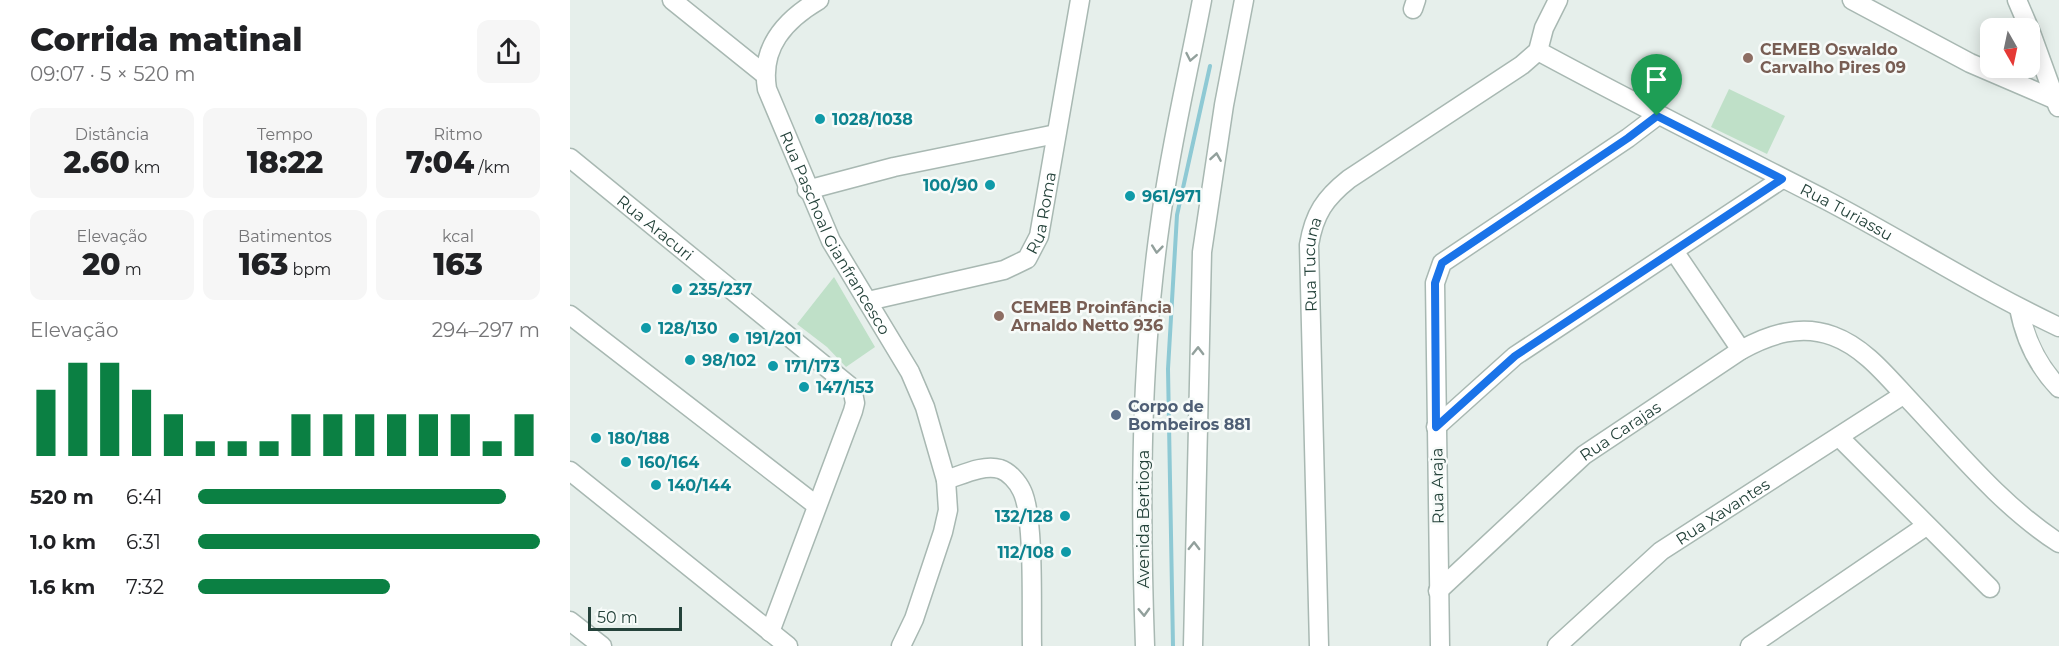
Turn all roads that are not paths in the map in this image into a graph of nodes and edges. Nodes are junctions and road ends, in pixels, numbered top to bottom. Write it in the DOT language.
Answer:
graph roads {
  1 [pos="672,0"];
  2 [pos="819,0"];
  3 [pos="1080,0"];
  4 [pos="1202,0"];
  5 [pos="1244,0"];
  6 [pos="1558,0"];
  7 [pos="1852,0"];
  8 [pos="2017,0"];
  9 [pos="2024,18"];
  10 [pos="1538,51"];
  11 [pos="2040,58"];
  12 [pos="764,74"];
  13 [pos="2058,106"];
  14 [pos="1657,116"];
  15 [pos="1056,134"];
  16 [pos="570,158"];
  17 [pos="1782,179"];
  18 [pos="807,190"];
  19 [pos="1674,251"];
  20 [pos="868,301"];
  21 [pos="2019,308"];
  22 [pos="570,315"];
  23 [pos="2059,327"];
  24 [pos="1741,350"];
  25 [pos="2059,388"];
  26 [pos="1903,394"];
  27 [pos="1436,427"];
  28 [pos="1839,437"];
  29 [pos="570,471"];
  30 [pos="946,480"];
  31 [pos="816,505"];
  32 [pos="1926,526"];
  33 [pos="2059,543"];
  34 [pos="1990,588"];
  35 [pos="1438,591"];
  36 [pos="570,621"];
  37 [pos="770,632"];
  38 [pos="902,645"];
  39 [pos="602,646"];
  40 [pos="788,646"];
  41 [pos="1032,646"];
  42 [pos="1145,646"];
  43 [pos="1193,646"];
  44 [pos="1319,646"];
  45 [pos="1440,646"];
  46 [pos="1557,646"];
  47 [pos="1750,646"];
  1 -- 12 [label="street"];
  2 -- 12 [label="street"];
  3 -- 15 [label="street, Rua Roma"];
  4 -- 42 [label="street, Avenida Bertioga, one-way"];
  43 -- 5 [label="street, one-way"];
  6 -- 10 [label="street"];
  7 -- 13 [label="street"];
  8 -- 9 [label="street"];
  10 -- 14 [label="street, Rua Turiassu"];
  10 -- 44 [label="street, Rua Tucuna"];
  11 -- 13 [label="street"];
  12 -- 18 [label="street, Rua Paschoal Gianfrancesco"];
  14 -- 17 [label="street, Rua Turiassu"];
  14 -- 27 [label="street, Rua Araja"];
  15 -- 18 [label="street"];
  15 -- 20 [label="street, Rua Roma"];
  16 -- 31 [label="street, Rua Aracuri"];
  17 -- 19 [label="street"];
  17 -- 21 [label="street, Rua Turiassu"];
  18 -- 20 [label="street, Rua Paschoal Gianfrancesco"];
  19 -- 24 [label="street"];
  19 -- 27 [label="street"];
  20 -- 30 [label="street, Rua Paschoal Gianfrancesco"];
  21 -- 23 [label="street, Rua Turiassu"];
  21 -- 25 [label="street"];
  22 -- 31 [label="street"];
  24 -- 26 [label="street, Rua Carajas"];
  24 -- 35 [label="street, Rua Carajas"];
  26 -- 28 [label="street, Rua Xavantes"];
  26 -- 33 [label="street"];
  27 -- 35 [label="street, Rua Araja"];
  28 -- 32 [label="street"];
  28 -- 46 [label="street, Rua Xavantes"];
  29 -- 37 [label="street"];
  30 -- 38 [label="street, Rua Paschoal Gianfrancesco"];
  30 -- 41 [label="street"];
  31 -- 37 [label="street"];
  32 -- 34 [label="street"];
  32 -- 47 [label="street"];
  35 -- 45 [label="street, Rua Araja"];
  36 -- 39 [label="street"];
  37 -- 40 [label="street"];
}
